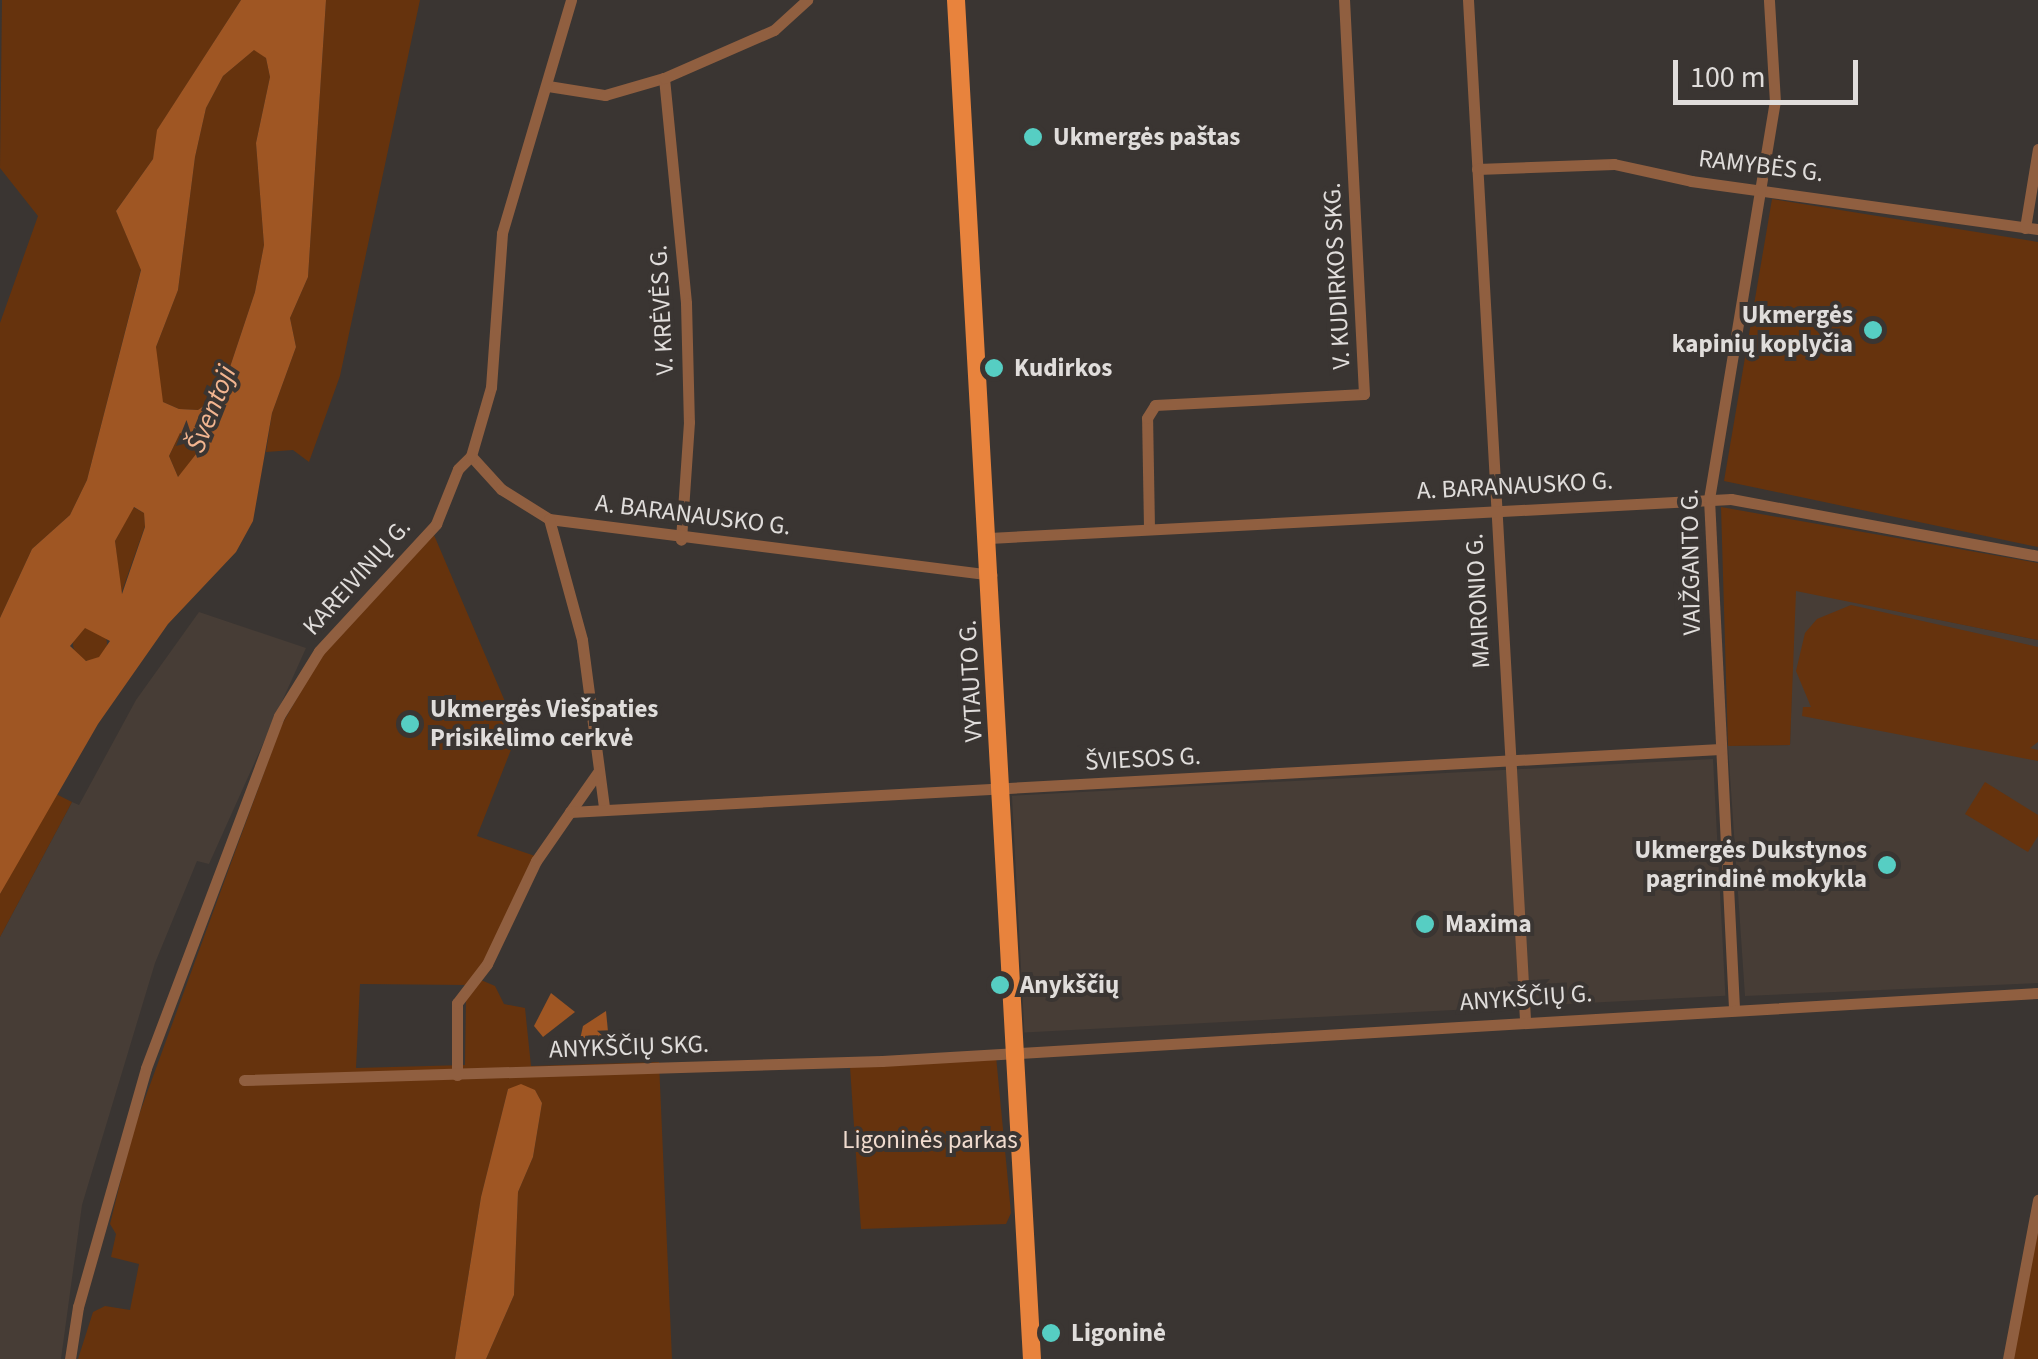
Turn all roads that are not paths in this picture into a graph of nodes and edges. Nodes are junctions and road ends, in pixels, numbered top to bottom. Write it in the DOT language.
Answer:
graph roads {
  1 [pos="570,0"];
  2 [pos="807,0"];
  3 [pos="956,0"];
  4 [pos="1344,0"];
  5 [pos="1468,0"];
  6 [pos="1769,0"];
  7 [pos="664,78"];
  8 [pos="548,86"];
  9 [pos="2038,149"];
  10 [pos="1477,169"];
  11 [pos="1761,186"];
  12 [pos="2031,228"];
  13 [pos="471,456"];
  14 [pos="1709,499"];
  15 [pos="1495,509"];
  16 [pos="550,519"];
  17 [pos="1148,528"];
  18 [pos="989,538"];
  19 [pos="681,540"];
  20 [pos="2038,556"];
  21 [pos="991,574"];
  22 [pos="1720,749"];
  23 [pos="1510,762"];
  24 [pos="598,772"];
  25 [pos="1002,789"];
  26 [pos="604,806"];
  27 [pos="570,812"];
  28 [pos="2038,993"];
  29 [pos="1734,1008"];
  30 [pos="1525,1020"];
  31 [pos="1016,1049"];
  32 [pos="457,1075"];
  33 [pos="244,1080"];
  34 [pos="2038,1200"];
  35 [pos="70,1359"];
  36 [pos="1032,1359"];
  37 [pos="2008,1359"];
  1 -- 8 [label="street, KAREIVINIŲ G."];
  2 -- 7 [label="street"];
  3 -- 18 [label="main road, VYTAUTO G."];
  4 -- 17 [label="street, V. KUDIRKOS SKG."];
  5 -- 10 [label="street, MAIRONIO G."];
  6 -- 11 [label="street, VAIŽGANTO G."];
  7 -- 8 [label="street"];
  7 -- 19 [label="street, V. KRĖVĖS G."];
  8 -- 13 [label="street, KAREIVINIŲ G."];
  9 -- 12 [label="street"];
  10 -- 11 [label="street, RAMYBĖS G."];
  10 -- 15 [label="street, MAIRONIO G."];
  11 -- 12 [label="street, RAMYBĖS G."];
  11 -- 14 [label="street, VAIŽGANTO G."];
  13 -- 16 [label="street, A. BARANAUSKO G."];
  13 -- 35 [label="street, KAREIVINIŲ G."];
  14 -- 15 [label="street, A. BARANAUSKO G."];
  14 -- 20 [label="street, A. BARANAUSKO G."];
  14 -- 22 [label="street, VAIŽGANTO G."];
  15 -- 17 [label="street, A. BARANAUSKO G."];
  15 -- 23 [label="street, MAIRONIO G."];
  16 -- 19 [label="street, A. BARANAUSKO G."];
  16 -- 24 [label="street"];
  17 -- 18 [label="street, A. BARANAUSKO G."];
  18 -- 21 [label="main road, VYTAUTO G."];
  19 -- 21 [label="street, A. BARANAUSKO G."];
  21 -- 25 [label="main road, VYTAUTO G."];
  22 -- 23 [label="street, ŠVIESOS G."];
  22 -- 29 [label="street, VAIŽGANTO G."];
  23 -- 25 [label="street, ŠVIESOS G."];
  23 -- 30 [label="street, MAIRONIO G."];
  24 -- 26 [label="street"];
  24 -- 27 [label="street"];
  25 -- 26 [label="street, ŠVIESOS G."];
  25 -- 31 [label="main road, VYTAUTO G."];
  26 -- 27 [label="street, ŠVIESOS G."];
  27 -- 32 [label="street"];
  28 -- 29 [label="street, ANYKŠČIŲ G."];
  29 -- 30 [label="street, ANYKŠČIŲ G."];
  30 -- 31 [label="street, ANYKŠČIŲ G."];
  31 -- 32 [label="street, ANYKŠČIŲ SKG."];
  31 -- 36 [label="main road, VYTAUTO G."];
  32 -- 33 [label="street, ANYKŠČIŲ SKG."];
  34 -- 37 [label="street"];
}
